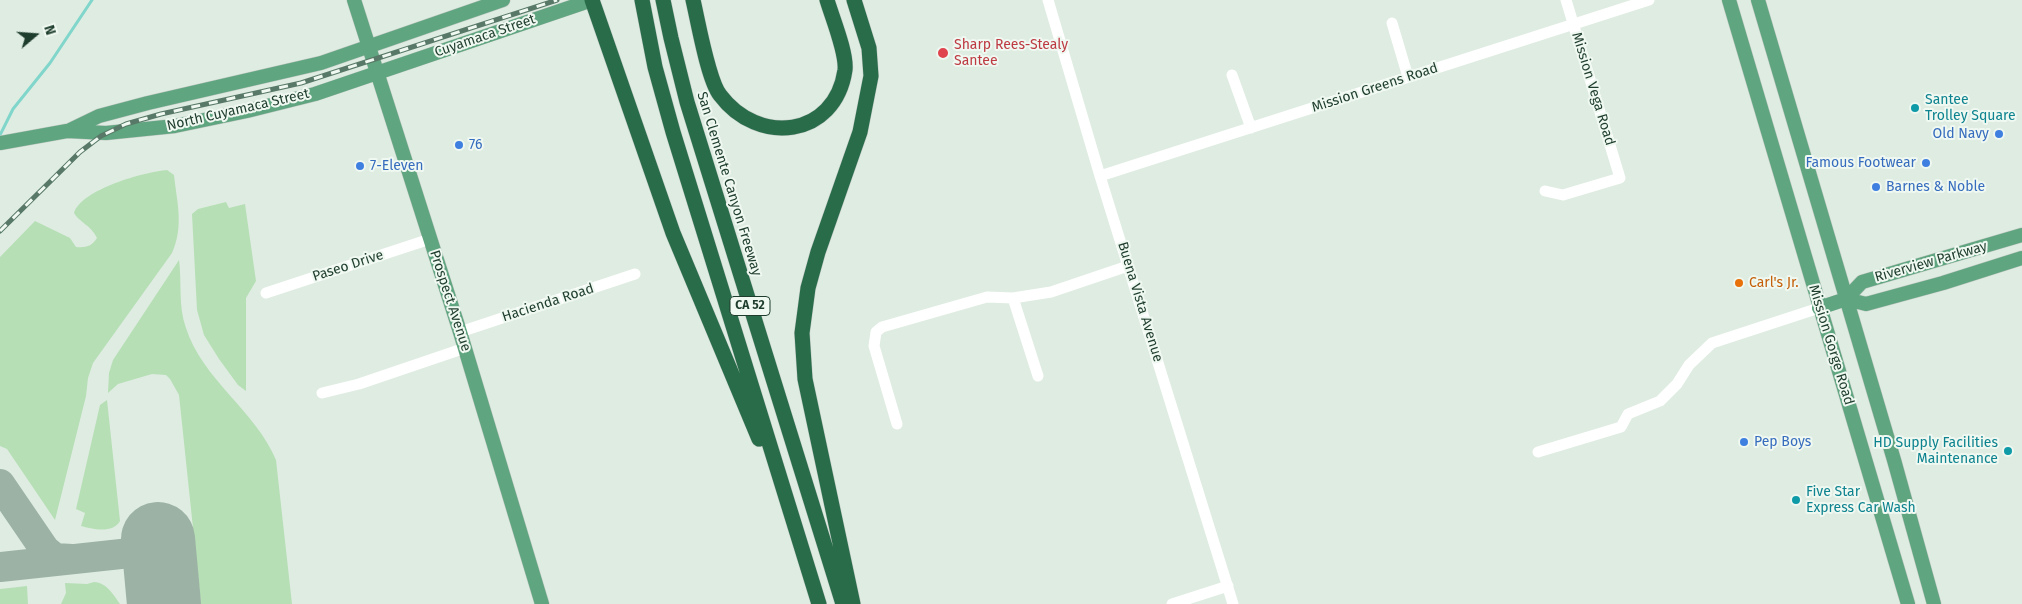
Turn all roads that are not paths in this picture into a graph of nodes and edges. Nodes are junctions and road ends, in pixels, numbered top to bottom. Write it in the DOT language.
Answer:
graph roads {
  1 [pos="354,0"];
  2 [pos="503,0"];
  3 [pos="592,0"];
  4 [pos="693,0"];
  5 [pos="826,0"];
  6 [pos="854,0"];
  7 [pos="1048,0"];
  8 [pos="1566,0"];
  9 [pos="1649,0"];
  10 [pos="1729,0"];
  11 [pos="1758,0"];
  12 [pos="664,3"];
  13 [pos="643,6"];
  14 [pos="1392,23"];
  15 [pos="1574,24"];
  16 [pos="369,47"];
  17 [pos="377,73"];
  18 [pos="1232,75"];
  19 [pos="1408,77"];
  20 [pos="1250,128"];
  21 [pos="67,131"];
  22 [pos="0,143"];
  23 [pos="1100,176"];
  24 [pos="1545,191"];
  25 [pos="2022,235"];
  26 [pos="430,239"];
  27 [pos="2022,258"];
  28 [pos="1128,266"];
  29 [pos="635,274"];
  30 [pos="266,293"];
  31 [pos="1013,298"];
  32 [pos="1846,299"];
  33 [pos="1819,308"];
  34 [pos="460,332"];
  35 [pos="465,348"];
  36 [pos="1038,376"];
  37 [pos="322,393"];
  38 [pos="897,424"];
  39 [pos="1538,452"];
  40 [pos="792,517"];
  41 [pos="1228,586"];
  42 [pos="542,604"];
  43 [pos="819,604"];
  44 [pos="844,604"];
  45 [pos="853,604"];
  46 [pos="1172,604"];
  47 [pos="1233,604"];
  48 [pos="1908,604"];
  49 [pos="1934,604"];
  1 -- 16 [label="main road, Prospect Avenue"];
  2 -- 16 [label="main road, Cuyamaca Street"];
  3 -- 17 [label="main road, Cuyamaca Street"];
  3 -- 40 [label="highway"];
  4 -- 5 [label="highway"];
  6 -- 45 [label="highway"];
  7 -- 23 [label="street, Buena Vista Avenue"];
  8 -- 15 [label="street, Mission Vega Road"];
  9 -- 15 [label="street, Mission Greens Road"];
  10 -- 33 [label="main road, Mission Gorge Road"];
  11 -- 32 [label="main road, Mission Gorge Road"];
  12 -- 44 [label="highway, San Clemente Canyon Freeway / CA 52"];
  13 -- 40 [label="highway, CA 52"];
  14 -- 19 [label="street"];
  15 -- 19 [label="street, Mission Greens Road"];
  15 -- 24 [label="street, Mission Vega Road"];
  16 -- 17 [label="main road, Prospect Avenue"];
  16 -- 21 [label="main road, North Cuyamaca Street"];
  17 -- 21 [label="main road, North Cuyamaca Street"];
  17 -- 26 [label="main road, Prospect Avenue"];
  18 -- 20 [label="street"];
  19 -- 20 [label="street, Mission Greens Road"];
  20 -- 23 [label="street, Mission Greens Road"];
  21 -- 22 [label="main road, North Cuyamaca Street"];
  23 -- 28 [label="street, Buena Vista Avenue"];
  25 -- 32 [label="main road, Riverview Parkway"];
  26 -- 30 [label="street, Paseo Drive"];
  26 -- 34 [label="main road, Prospect Avenue"];
  27 -- 32 [label="main road, Riverview Parkway"];
  28 -- 31 [label="street"];
  28 -- 41 [label="street, Buena Vista Avenue"];
  29 -- 34 [label="street, Hacienda Road"];
  31 -- 36 [label="street"];
  31 -- 38 [label="street"];
  32 -- 33 [label="main road, Riverview Parkway"];
  32 -- 49 [label="main road, Mission Gorge Road"];
  33 -- 39 [label="street"];
  33 -- 48 [label="main road, Mission Gorge Road"];
  34 -- 35 [label="main road, Prospect Avenue"];
  35 -- 37 [label="street"];
  35 -- 42 [label="main road, Prospect Avenue"];
  40 -- 43 [label="highway, CA 52"];
  41 -- 46 [label="street"];
  41 -- 47 [label="street, Buena Vista Avenue"];
}
